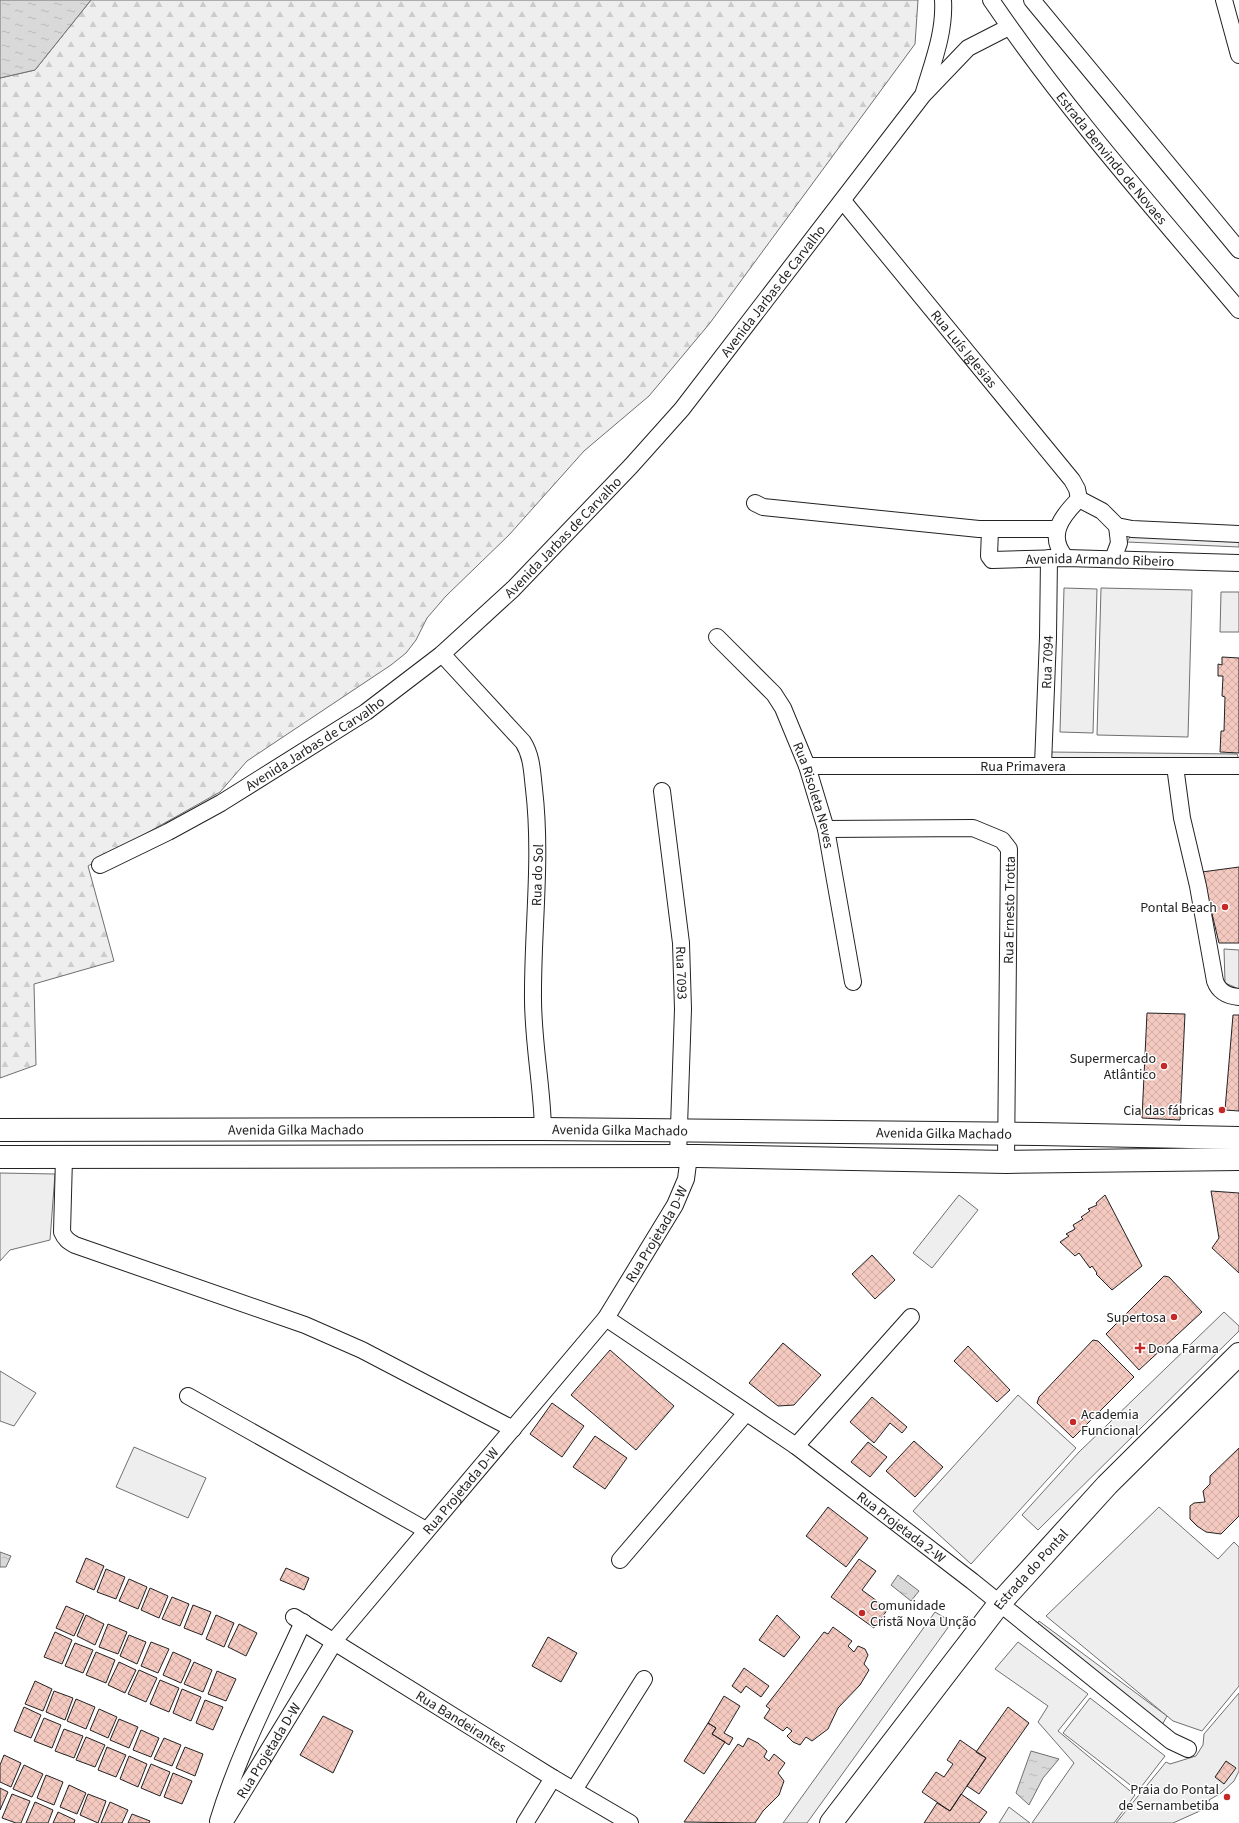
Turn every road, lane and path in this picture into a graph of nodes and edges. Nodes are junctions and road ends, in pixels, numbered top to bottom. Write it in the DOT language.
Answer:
graph roads {
  1 [pos="943,0"];
  2 [pos="991,0"];
  3 [pos="1032,0"];
  4 [pos="1224,0"];
  5 [pos="1009,27"];
  6 [pos="1239,56"];
  7 [pos="923,95"];
  8 [pos="843,201"];
  9 [pos="1231,232"];
  10 [pos="1239,250"];
  11 [pos="1239,310"];
  12 [pos="1079,499"];
  13 [pos="755,503"];
  14 [pos="1117,526"];
  15 [pos="1057,529"];
  16 [pos="990,530"];
  17 [pos="1239,534"];
  18 [pos="1049,558"];
  19 [pos="1066,558"];
  20 [pos="1113,559"];
  21 [pos="1239,563"];
  22 [pos="716,637"];
  23 [pos="442,654"];
  24 [pos="1042,765"];
  25 [pos="807,766"];
  26 [pos="1175,766"];
  27 [pos="1239,766"];
  28 [pos="662,791"];
  29 [pos="826,829"];
  30 [pos="100,865"];
  31 [pos="853,982"];
  32 [pos="1239,997"];
  33 [pos="267,1129"];
  34 [pos="542,1129"];
  35 [pos="0,1130"];
  36 [pos="679,1130"];
  37 [pos="1006,1134"];
  38 [pos="1239,1138"];
  39 [pos="684,1156"];
  40 [pos="0,1157"];
  41 [pos="268,1157"];
  42 [pos="64,1158"];
  43 [pos="1239,1159"];
  44 [pos="1006,1162"];
  45 [pos="911,1317"];
  46 [pos="606,1318"];
  47 [pos="1239,1354"];
  48 [pos="188,1396"];
  49 [pos="746,1413"];
  50 [pos="512,1429"];
  51 [pos="796,1446"];
  52 [pos="426,1530"];
  53 [pos="620,1560"];
  54 [pos="999,1604"];
  55 [pos="334,1641"];
  56 [pos="644,1679"];
  57 [pos="1188,1749"];
  58 [pos="553,1778"];
  59 [pos="574,1790"];
  60 [pos="218,1823"];
  61 [pos="224,1823"];
  62 [pos="525,1823"];
  63 [pos="630,1823"];
  64 [pos="831,1823"];
  1 -- 7 [label="street, Avenida Jarbas de Carvalho"];
  2 -- 5 [label="street, Estrada Benvindo de Novaes"];
  3 -- 9 [label="street"];
  4 -- 6 [label="street"];
  5 -- 7 [label="street, Avenida Jarbas de Carvalho"];
  5 -- 11 [label="street, Estrada Benvindo de Novaes"];
  7 -- 8 [label="street, Avenida Jarbas de Carvalho"];
  8 -- 12 [label="street, Rua Luís Iglesias"];
  8 -- 23 [label="street, Avenida Jarbas de Carvalho"];
  9 -- 10 [label="street"];
  12 -- 14 [label="street"];
  12 -- 15 [label="street"];
  13 -- 16 [label="street, Avenida Armando Ribeiro"];
  14 -- 17 [label="street, Avenida Armando Ribeiro"];
  14 -- 20 [label="street"];
  15 -- 16 [label="street, Avenida Armando Ribeiro"];
  15 -- 19 [label="street"];
  16 -- 18 [label="street, Avenida Armando Ribeiro"];
  18 -- 19 [label="street, Avenida Armando Ribeiro"];
  18 -- 24 [label="street, Rua 7094"];
  19 -- 20 [label="street, Avenida Armando Ribeiro"];
  20 -- 21 [label="street, Avenida Armando Ribeiro"];
  22 -- 25 [label="street, Rua Risoleta Neves"];
  23 -- 30 [label="street, Avenida Jarbas de Carvalho"];
  23 -- 34 [label="street, Rua do Sol"];
  24 -- 25 [label="street, Rua Primavera"];
  24 -- 26 [label="street, Rua Primavera"];
  25 -- 29 [label="street, Rua Risoleta Neves"];
  26 -- 27 [label="street, Rua Primavera"];
  26 -- 32 [label="street"];
  28 -- 36 [label="street, Rua 7093"];
  29 -- 31 [label="street, Rua Risoleta Neves"];
  29 -- 37 [label="street, Rua Ernesto Trotta"];
  33 -- 34 [label="street, Avenida Gilka Machado"];
  33 -- 35 [label="street, Avenida Gilka Machado"];
  33 -- 41 [label="street"];
  34 -- 36 [label="street, Avenida Gilka Machado"];
  36 -- 37 [label="street, Avenida Gilka Machado"];
  36 -- 39 [label="street, Rua 7093"];
  37 -- 38 [label="street, Avenida Gilka Machado"];
  37 -- 44 [label="street, Rua Ernesto Trotta"];
  39 -- 41 [label="street, Avenida Gilka Machado"];
  39 -- 44 [label="street, Avenida Gilka Machado"];
  39 -- 46 [label="street, Rua Projetada D-W"];
  40 -- 42 [label="street, Avenida Gilka Machado"];
  41 -- 42 [label="street, Avenida Gilka Machado"];
  42 -- 50 [label="street"];
  43 -- 44 [label="street, Avenida Gilka Machado"];
  45 -- 51 [label="street"];
  46 -- 49 [label="street, Rua Projetada 2-W"];
  46 -- 50 [label="street, Rua Projetada D-W"];
  47 -- 54 [label="street, Estrada do Pontal"];
  48 -- 52 [label="street"];
  49 -- 51 [label="street, Rua Projetada 2-W"];
  49 -- 53 [label="street"];
  50 -- 52 [label="street, Rua Projetada D-W"];
  51 -- 54 [label="street, Rua Projetada 2-W"];
  52 -- 55 [label="street, Rua Projetada D-W"];
  54 -- 57 [label="street, Rua Projetada 2-W"];
  54 -- 64 [label="street, Estrada do Pontal"];
  55 -- 58 [label="street, Rua Bandeirantes"];
  55 -- 60 [label="street, Rua Bandeirantes"];
  55 -- 61 [label="street, Rua Projetada D-W"];
  56 -- 59 [label="street"];
  58 -- 59 [label="street, Rua Bandeirantes"];
  58 -- 62 [label="street"];
  59 -- 63 [label="street, Rua Bandeirantes"];
}
